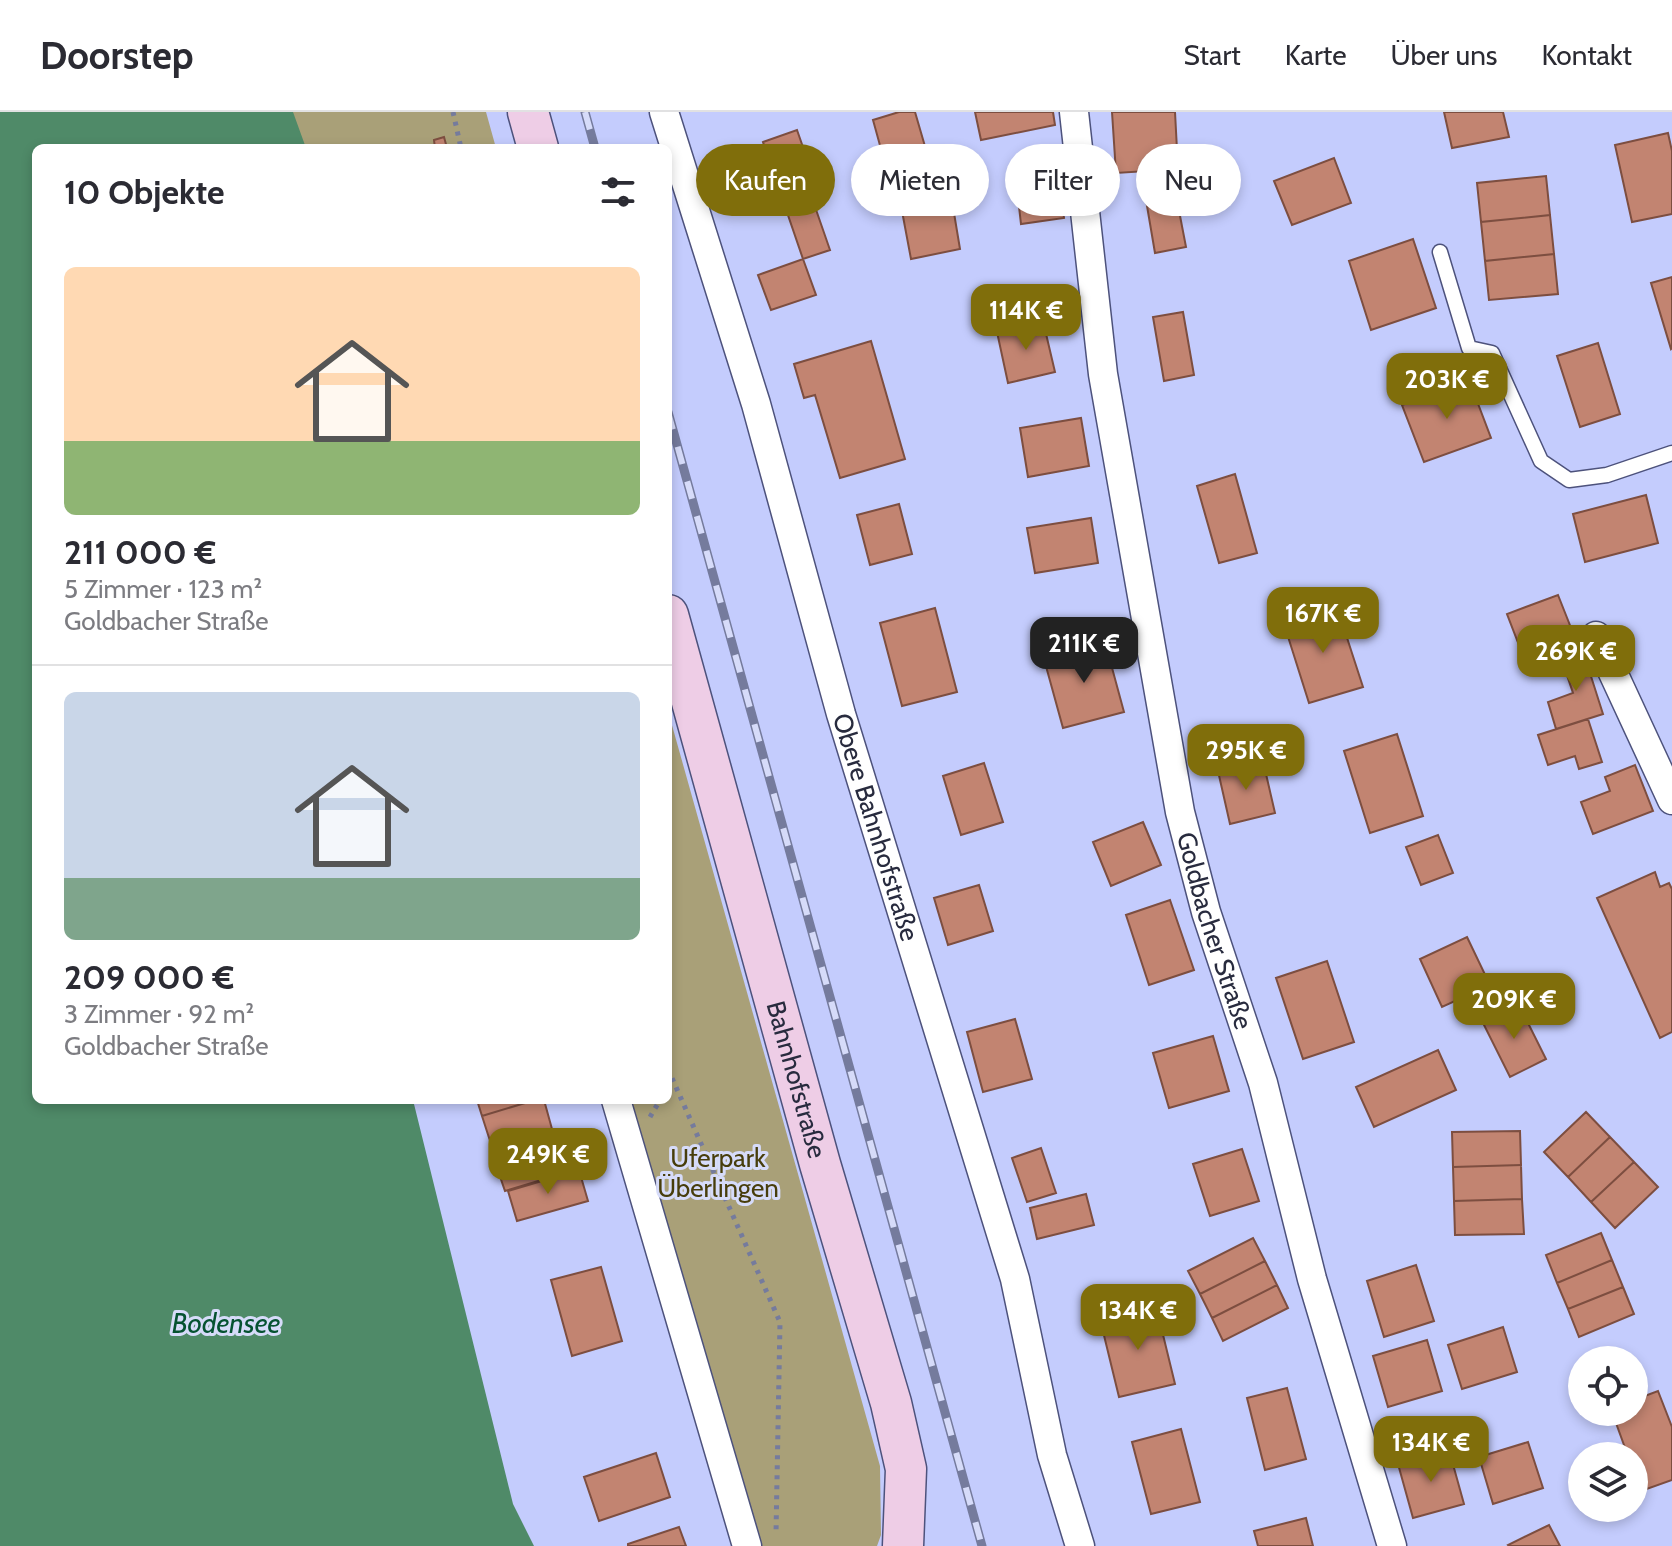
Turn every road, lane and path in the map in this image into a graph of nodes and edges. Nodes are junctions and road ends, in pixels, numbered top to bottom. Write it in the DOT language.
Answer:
graph roads {
  1 [pos="453,112"];
  2 [pos="528,112"];
  3 [pos="664,112"];
  4 [pos="1074,112"];
  5 [pos="460,144"];
  6 [pos="537,144"];
  7 [pos="1440,252"];
  8 [pos="1672,453"];
  9 [pos="672,630"];
  10 [pos="1596,636"];
  11 [pos="1672,800"];
  12 [pos="673,1080"];
  13 [pos="617,1104"];
  14 [pos="744,1537"];
  15 [pos="775,1546"];
  16 [pos="903,1546"];
  17 [pos="1080,1546"];
  18 [pos="1392,1546"];
  1 -- 5 [label="path"];
  2 -- 6 [label="street"];
  3 -- 17 [label="street, Obere Bahnhofstraße"];
  4 -- 18 [label="street, Goldbacher Straße"];
  7 -- 8 [label="lane"];
  9 -- 16 [label="street, Bahnhofstraße"];
  10 -- 11 [label="street"];
  12 -- 15 [label="path"];
  13 -- 14 [label="street"];
}
